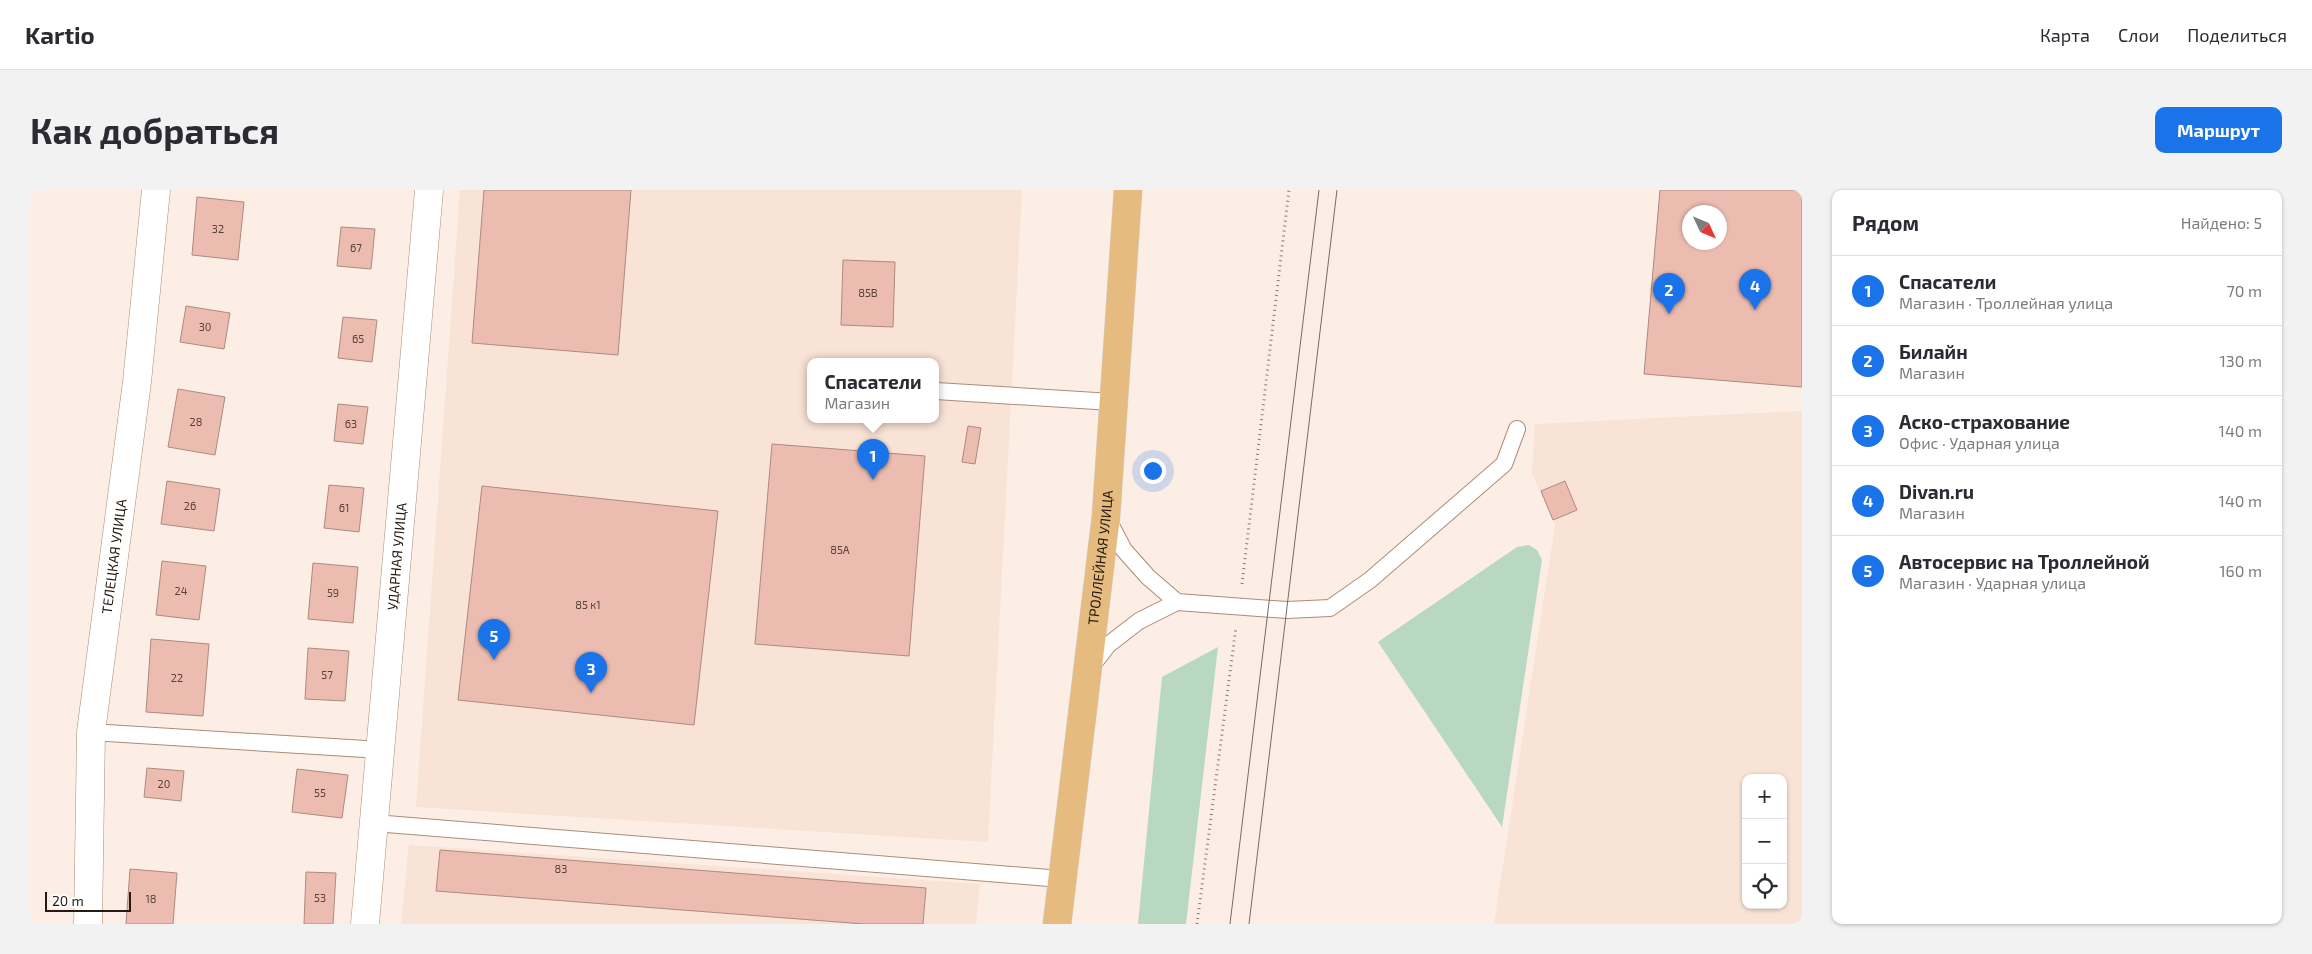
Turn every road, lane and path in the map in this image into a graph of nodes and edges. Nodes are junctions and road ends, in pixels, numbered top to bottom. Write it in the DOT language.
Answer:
graph roads {
  1 [pos="156,190"];
  2 [pos="430,190"];
  3 [pos="1128,190"];
  4 [pos="1290,190"];
  5 [pos="939,391"];
  6 [pos="1112,402"];
  7 [pos="1517,428"];
  8 [pos="1106,516"];
  9 [pos="1177,602"];
  10 [pos="1239,606"];
  11 [pos="1087,673"];
  12 [pos="91,732"];
  13 [pos="380,750"];
  14 [pos="374,823"];
  15 [pos="1061,879"];
  16 [pos="88,924"];
  17 [pos="365,924"];
  18 [pos="1057,924"];
  19 [pos="1198,924"];
  1 -- 12 [label="street, ТЕЛЕЦКАЯ УЛИЦА"];
  2 -- 13 [label="street, УДАРНАЯ УЛИЦА"];
  3 -- 6 [label="main road, ТРОЛЛЕЙНАЯ УЛИЦА"];
  4 -- 10 [label="path"];
  5 -- 6 [label="lane"];
  6 -- 8 [label="main road, ТРОЛЛЕЙНАЯ УЛИЦА"];
  7 -- 10 [label="lane"];
  8 -- 9 [label="lane"];
  8 -- 11 [label="main road, ТРОЛЛЕЙНАЯ УЛИЦА"];
  9 -- 10 [label="lane"];
  9 -- 11 [label="lane"];
  10 -- 19 [label="path"];
  11 -- 15 [label="main road, ТРОЛЛЕЙНАЯ УЛИЦА"];
  12 -- 13 [label="lane"];
  12 -- 16 [label="street, ТЕЛЕЦКАЯ УЛИЦА"];
  13 -- 14 [label="street, УДАРНАЯ УЛИЦА"];
  14 -- 15 [label="lane"];
  14 -- 17 [label="street, УДАРНАЯ УЛИЦА"];
  15 -- 18 [label="main road, ТРОЛЛЕЙНАЯ УЛИЦА"];
}
